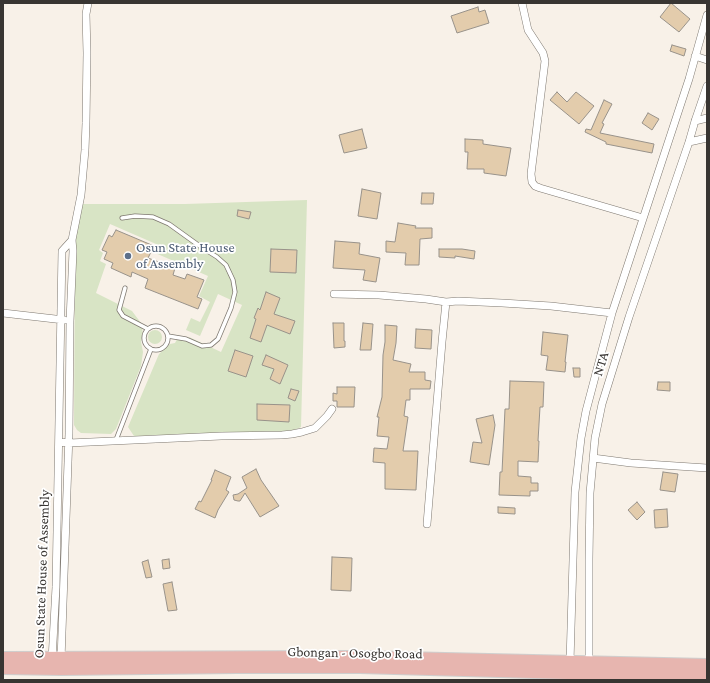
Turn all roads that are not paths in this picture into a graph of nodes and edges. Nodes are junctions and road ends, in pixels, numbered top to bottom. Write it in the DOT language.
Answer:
graph roads {
  1 [pos="88,3"];
  2 [pos="522,3"];
  3 [pos="707,15"];
  4 [pos="695,56"];
  5 [pos="707,60"];
  6 [pos="707,86"];
  7 [pos="707,118"];
  8 [pos="695,121"];
  9 [pos="707,138"];
  10 [pos="689,142"];
  11 [pos="122,218"];
  12 [pos="643,218"];
  13 [pos="72,240"];
  14 [pos="126,288"];
  15 [pos="334,294"];
  16 [pos="446,302"];
  17 [pos="3,313"];
  18 [pos="612,313"];
  19 [pos="61,320"];
  20 [pos="70,321"];
  21 [pos="148,329"];
  22 [pos="168,336"];
  23 [pos="151,349"];
  24 [pos="332,409"];
  25 [pos="116,440"];
  26 [pos="59,442"];
  27 [pos="69,443"];
  28 [pos="593,458"];
  29 [pos="707,468"];
  30 [pos="427,524"];
  31 [pos="3,658"];
  32 [pos="570,662"];
  33 [pos="56,663"];
  34 [pos="589,663"];
  35 [pos="707,665"];
  36 [pos="3,668"];
  37 [pos="707,677"];
  1 -- 13 [label="street"];
  2 -- 12 [label="street"];
  3 -- 4 [label="street"];
  4 -- 5 [label="street"];
  4 -- 12 [label="street"];
  6 -- 8 [label="street, NTA"];
  7 -- 8 [label="street"];
  8 -- 10 [label="street, NTA"];
  9 -- 10 [label="street"];
  10 -- 28 [label="street, NTA"];
  11 -- 22 [label="lane"];
  12 -- 18 [label="street"];
  13 -- 19 [label="street, Osun State House of Assembly"];
  13 -- 20 [label="street, Osun State House of Assembly"];
  14 -- 21 [label="lane"];
  15 -- 16 [label="street"];
  16 -- 18 [label="street"];
  16 -- 30 [label="street"];
  17 -- 19 [label="street"];
  18 -- 32 [label="street"];
  19 -- 20 [label="street"];
  19 -- 26 [label="street, Osun State House of Assembly"];
  20 -- 27 [label="street, Osun State House of Assembly"];
  21 -- 22 [label="lane"];
  21 -- 23 [label="lane"];
  22 -- 23 [label="lane"];
  23 -- 25 [label="lane"];
  24 -- 25 [label="street"];
  25 -- 27 [label="street"];
  26 -- 27 [label="street"];
  26 -- 33 [label="street, Osun State House of Assembly"];
  27 -- 33 [label="street, Osun State House of Assembly"];
  28 -- 29 [label="street"];
  28 -- 34 [label="street, NTA"];
  31 -- 33 [label="main road, Gbongan - Osogbo Road"];
  32 -- 33 [label="main road, Gbongan - Osogbo Road"];
  32 -- 34 [label="main road, Gbongan - Osogbo Road"];
  33 -- 36 [label="main road, Gbongan - Osogbo Road"];
  33 -- 37 [label="main road, Gbongan - Osogbo Road"];
  34 -- 35 [label="main road, Gbongan - Osogbo Road"];
}
